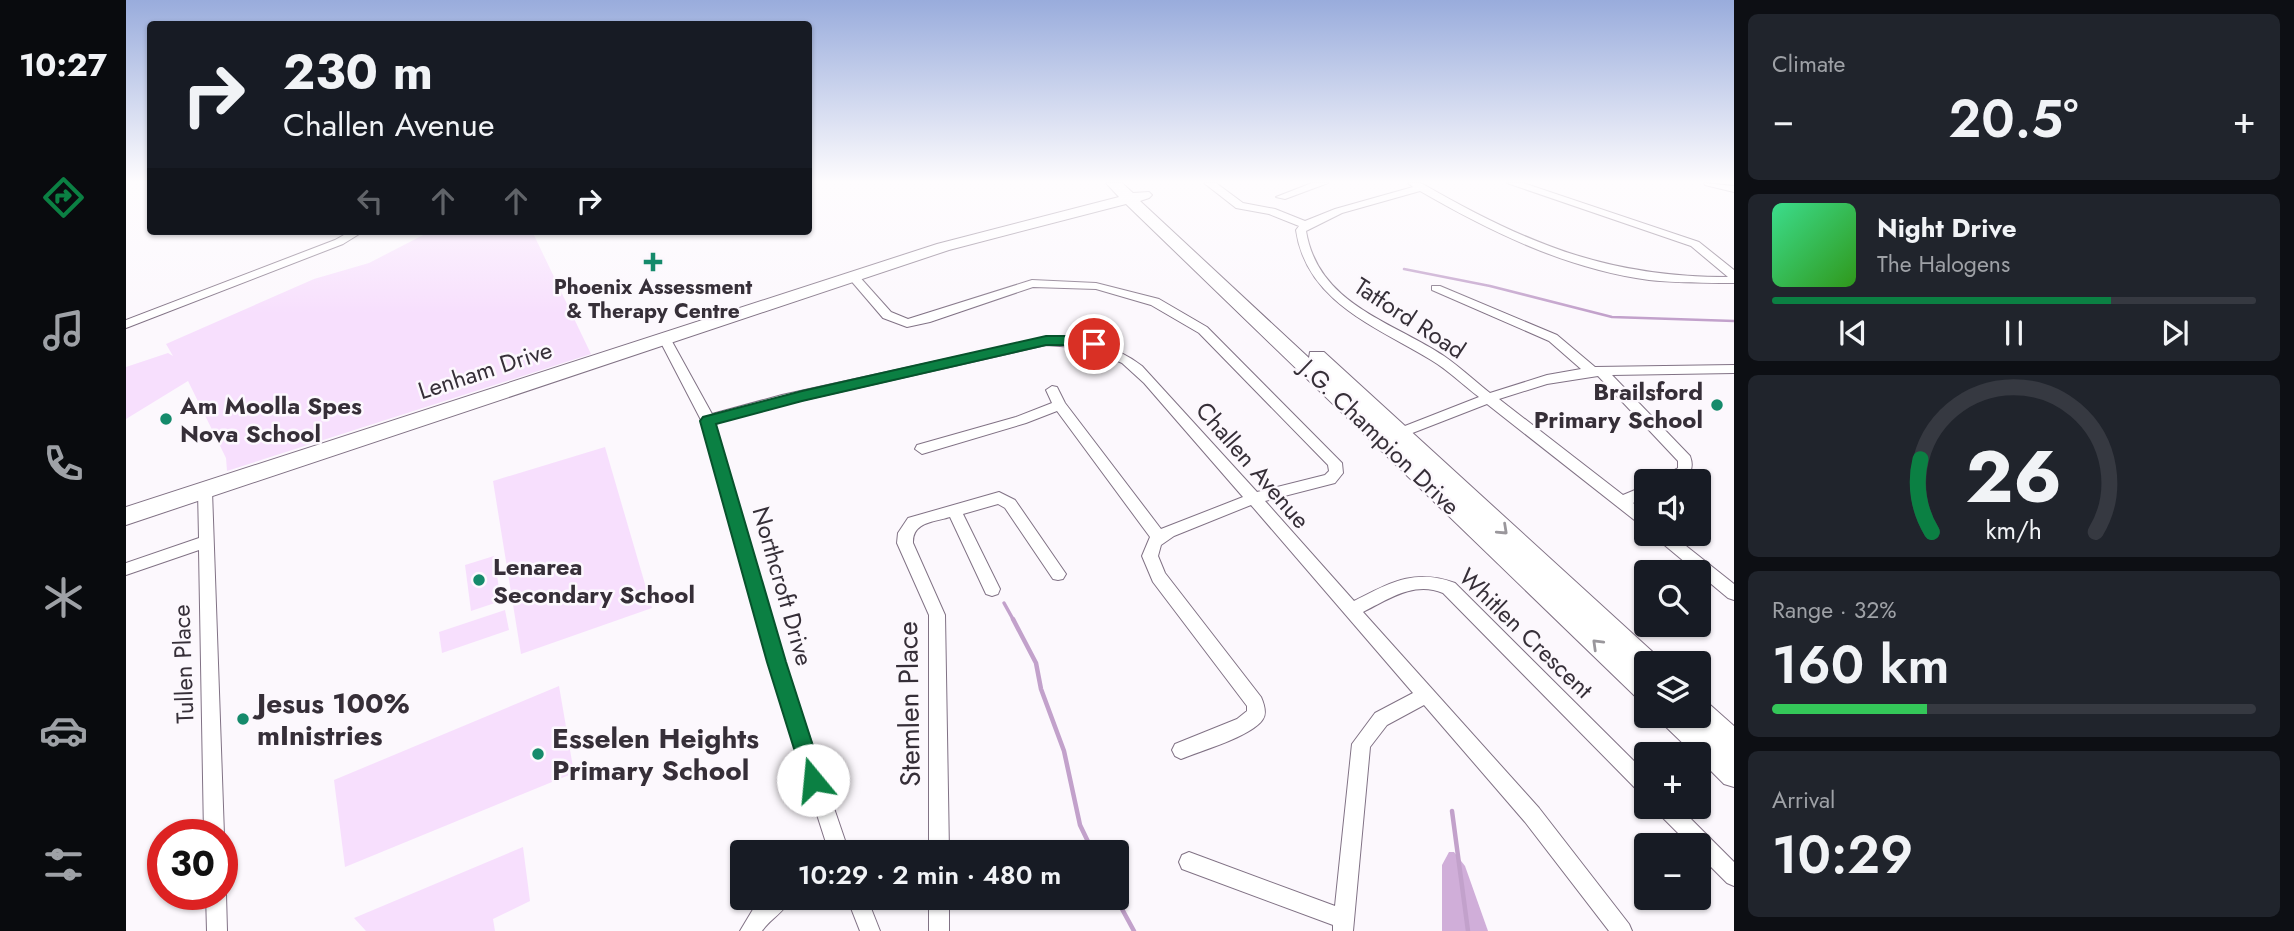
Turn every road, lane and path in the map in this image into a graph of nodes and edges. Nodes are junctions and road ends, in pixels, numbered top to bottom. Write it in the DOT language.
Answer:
graph roads {
  1 [pos="1013,226"];
  2 [pos="1171,226"];
  3 [pos="1304,226"];
  4 [pos="1490,226"];
  5 [pos="1642,226"];
  6 [pos="352,235"];
  7 [pos="853,276"];
  8 [pos="1734,278"];
  9 [pos="1436,288"];
  10 [pos="126,324"];
  11 [pos="665,339"];
  12 [pos="1734,369"];
  13 [pos="1597,372"];
  14 [pos="1052,390"];
  15 [pos="1491,399"];
  16 [pos="1060,404"];
  17 [pos="708,421"];
  18 [pos="1391,436"];
  19 [pos="922,449"];
  20 [pos="1685,469"];
  21 [pos="205,491"];
  22 [pos="1634,497"];
  23 [pos="1252,499"];
  24 [pos="1622,502"];
  25 [pos="954,510"];
  26 [pos="1634,512"];
  27 [pos="126,516"];
  28 [pos="1158,536"];
  29 [pos="206,542"];
  30 [pos="1676,546"];
  31 [pos="126,569"];
  32 [pos="1058,574"];
  33 [pos="992,589"];
  34 [pos="1734,593"];
  35 [pos="1351,610"];
  36 [pos="1634,651"];
  37 [pos="1634,678"];
  38 [pos="1426,695"];
  39 [pos="1711,723"];
  40 [pos="1686,728"];
  41 [pos="1734,744"];
  42 [pos="1181,750"];
  43 [pos="1634,774"];
  44 [pos="1734,774"];
  45 [pos="214,819"];
  46 [pos="1678,819"];
  47 [pos="835,840"];
  48 [pos="939,840"];
  49 [pos="1189,862"];
  50 [pos="1734,876"];
  51 [pos="216,910"];
  52 [pos="767,910"];
  53 [pos="862,910"];
  54 [pos="939,910"];
  55 [pos="1344,925"];
  56 [pos="216,931"];
  57 [pos="750,931"];
  58 [pos="870,931"];
  59 [pos="939,931"];
  60 [pos="1622,931"];
  1 -- 7 [label="main road, Lenham Drive"];
  2 -- 18 [label="main road, J.G. Champion Drive"];
  3 -- 15 [label="street, Tatford Road"];
  4 -- 8 [label="street"];
  5 -- 8 [label="street"];
  6 -- 10 [label="street"];
  7 -- 11 [label="main road, Lenham Drive"];
  7 -- 23 [label="street"];
  9 -- 13 [label="street"];
  11 -- 17 [label="street, Northcroft Drive"];
  11 -- 21 [label="main road, Lenham Drive"];
  12 -- 13 [label="street"];
  13 -- 15 [label="street"];
  13 -- 20 [label="street"];
  14 -- 16 [label="street"];
  15 -- 18 [label="street"];
  15 -- 24 [label="street, Tatford Road"];
  16 -- 19 [label="street"];
  16 -- 28 [label="street"];
  17 -- 23 [label="street, Challen Avenue"];
  17 -- 47 [label="street, Northcroft Drive"];
  18 -- 36 [label="main road, J.G. Champion Drive, one-way"];
  37 -- 18 [label="main road, J.G. Champion Drive, one-way"];
  21 -- 27 [label="main road, Lenham Drive"];
  21 -- 29 [label="street, Tullen Place"];
  22 -- 24 [label="street"];
  23 -- 28 [label="street"];
  23 -- 35 [label="street, Challen Avenue"];
  24 -- 26 [label="street, Tatford Road"];
  25 -- 32 [label="street, Stemlen Place"];
  25 -- 33 [label="street"];
  25 -- 48 [label="street, Stemlen Place"];
  28 -- 42 [label="street"];
  29 -- 31 [label="street"];
  29 -- 45 [label="street, Tullen Place"];
  30 -- 34 [label="street"];
  35 -- 38 [label="street, Challen Avenue"];
  35 -- 43 [label="street, Whitlen Crescent"];
  38 -- 55 [label="street"];
  38 -- 60 [label="street, Challen Avenue"];
  39 -- 41 [label="main road"];
  40 -- 44 [label="main road"];
  46 -- 50 [label="street"];
  49 -- 55 [label="street"];
  51 -- 56 [label="street"];
  52 -- 57 [label="street"];
  53 -- 58 [label="street"];
  54 -- 59 [label="street"];
}
